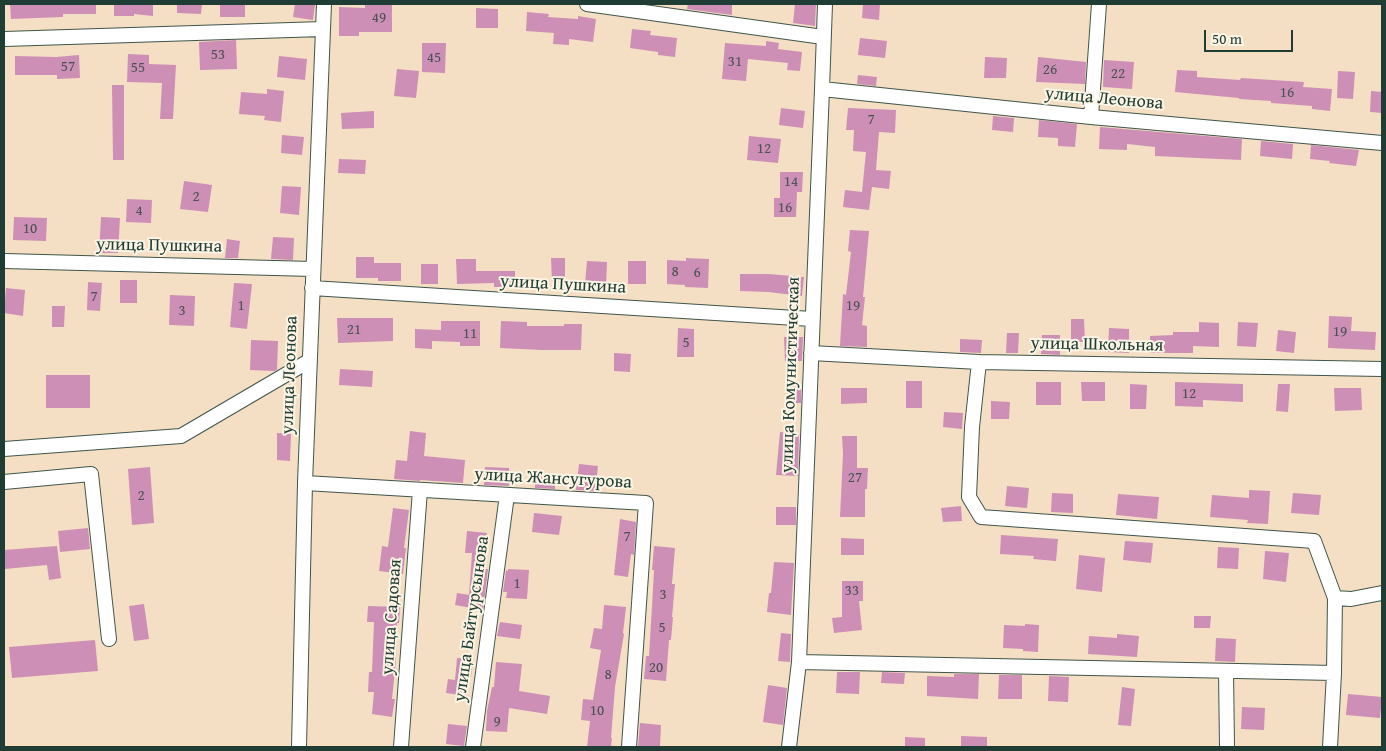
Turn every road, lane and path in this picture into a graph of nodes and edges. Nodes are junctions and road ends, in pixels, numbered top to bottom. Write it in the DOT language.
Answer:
graph roads {
  1 [pos="324,4"];
  2 [pos="587,4"];
  3 [pos="825,4"];
  4 [pos="1098,4"];
  5 [pos="323,29"];
  6 [pos="824,37"];
  7 [pos="4,39"];
  8 [pos="822,88"];
  9 [pos="1091,117"];
  10 [pos="1382,143"];
  11 [pos="4,261"];
  12 [pos="313,269"];
  13 [pos="312,288"];
  14 [pos="812,318"];
  15 [pos="811,353"];
  16 [pos="310,361"];
  17 [pos="979,362"];
  18 [pos="1382,369"];
  19 [pos="4,449"];
  20 [pos="4,482"];
  21 [pos="305,483"];
  22 [pos="420,490"];
  23 [pos="507,495"];
  24 [pos="1382,593"];
  25 [pos="1335,598"];
  26 [pos="109,639"];
  27 [pos="799,662"];
  28 [pos="1226,671"];
  29 [pos="1334,673"];
  30 [pos="299,747"];
  31 [pos="401,747"];
  32 [pos="473,747"];
  33 [pos="630,747"];
  34 [pos="789,747"];
  35 [pos="1227,747"];
  36 [pos="1330,747"];
  1 -- 5 [label="street, улица Леонова"];
  2 -- 6 [label="street"];
  3 -- 6 [label="street, улица Комунистическая"];
  4 -- 9 [label="street"];
  5 -- 7 [label="street"];
  5 -- 12 [label="street, улица Леонова"];
  6 -- 8 [label="street, улица Комунистическая"];
  8 -- 9 [label="street, улица Леонова"];
  8 -- 14 [label="street, улица Комунистическая"];
  9 -- 10 [label="street, улица Леонова"];
  11 -- 12 [label="street, улица Пушкина"];
  12 -- 13 [label="street, улица Леонова"];
  13 -- 14 [label="street, улица Пушкина"];
  13 -- 16 [label="street, улица Леонова"];
  14 -- 15 [label="street, улица Комунистическая"];
  15 -- 17 [label="street, улица Школьная"];
  15 -- 27 [label="street, улица Комунистическая"];
  16 -- 19 [label="street"];
  16 -- 21 [label="street, улица Леонова"];
  17 -- 18 [label="street, улица Школьная"];
  17 -- 25 [label="street"];
  20 -- 26 [label="street"];
  21 -- 22 [label="street, улица Жансугурова"];
  21 -- 30 [label="street, улица Леонова"];
  22 -- 23 [label="street, улица Жансугурова"];
  22 -- 31 [label="street, улица Садовая"];
  23 -- 32 [label="street, улица Байтурсынова"];
  23 -- 33 [label="street, улица Жансугурова"];
  24 -- 25 [label="street"];
  25 -- 29 [label="street"];
  27 -- 28 [label="street"];
  27 -- 34 [label="street, улица Комунистическая"];
  28 -- 29 [label="street"];
  28 -- 35 [label="street"];
  29 -- 36 [label="street"];
}
